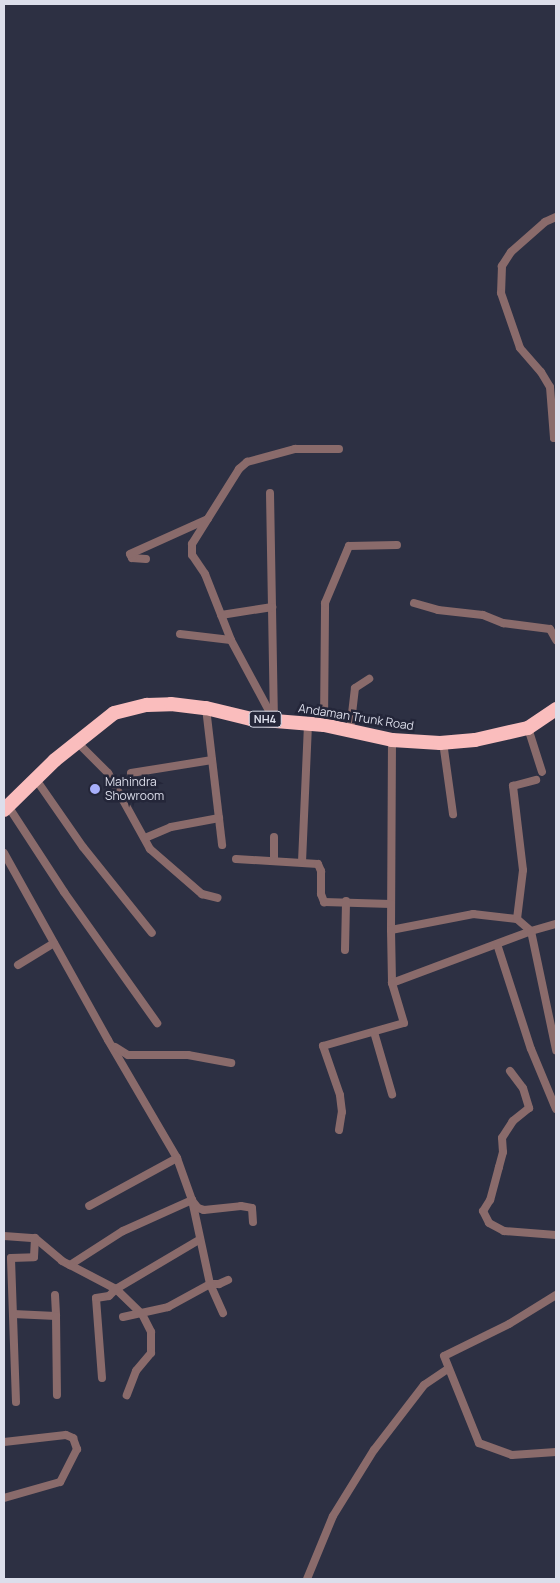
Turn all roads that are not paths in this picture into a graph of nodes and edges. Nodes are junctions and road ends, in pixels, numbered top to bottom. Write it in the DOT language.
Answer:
graph roads {
  1 [pos="556,217"];
  2 [pos="556,438"];
  3 [pos="339,448"];
  4 [pos="270,493"];
  5 [pos="208,519"];
  6 [pos="397,545"];
  7 [pos="146,559"];
  8 [pos="414,604"];
  9 [pos="272,607"];
  10 [pos="221,616"];
  11 [pos="180,634"];
  12 [pos="231,640"];
  13 [pos="556,640"];
  14 [pos="369,679"];
  15 [pos="206,708"];
  16 [pos="556,709"];
  17 [pos="274,720"];
  18 [pos="308,723"];
  19 [pos="324,725"];
  20 [pos="528,728"];
  21 [pos="350,731"];
  22 [pos="392,740"];
  23 [pos="78,742"];
  24 [pos="444,742"];
  25 [pos="212,760"];
  26 [pos="542,772"];
  27 [pos="131,773"];
  28 [pos="35,778"];
  29 [pos="536,780"];
  30 [pos="6,808"];
  31 [pos="453,814"];
  32 [pos="219,818"];
  33 [pos="145,838"];
  34 [pos="274,838"];
  35 [pos="222,846"];
  36 [pos="4,853"];
  37 [pos="236,859"];
  38 [pos="274,861"];
  39 [pos="302,862"];
  40 [pos="218,898"];
  41 [pos="346,902"];
  42 [pos="391,904"];
  43 [pos="517,919"];
  44 [pos="556,924"];
  45 [pos="391,930"];
  46 [pos="531,931"];
  47 [pos="152,934"];
  48 [pos="54,943"];
  49 [pos="497,944"];
  50 [pos="345,950"];
  51 [pos="18,965"];
  52 [pos="392,983"];
  53 [pos="157,1023"];
  54 [pos="374,1032"];
  55 [pos="108,1040"];
  56 [pos="556,1050"];
  57 [pos="231,1063"];
  58 [pos="510,1071"];
  59 [pos="392,1094"];
  60 [pos="556,1109"];
  61 [pos="339,1130"];
  62 [pos="177,1158"];
  63 [pos="192,1200"];
  64 [pos="89,1206"];
  65 [pos="254,1222"];
  66 [pos="4,1236"];
  67 [pos="556,1236"];
  68 [pos="35,1238"];
  69 [pos="199,1240"];
  70 [pos="70,1265"];
  71 [pos="228,1280"];
  72 [pos="210,1284"];
  73 [pos="116,1289"];
  74 [pos="56,1295"];
  75 [pos="556,1295"];
  76 [pos="223,1313"];
  77 [pos="13,1314"];
  78 [pos="142,1314"];
  79 [pos="56,1316"];
  80 [pos="123,1317"];
  81 [pos="448,1369"];
  82 [pos="102,1378"];
  83 [pos="57,1395"];
  84 [pos="127,1395"];
  85 [pos="16,1402"];
  86 [pos="4,1442"];
  87 [pos="556,1452"];
  88 [pos="4,1498"];
  89 [pos="307,1579"];
  1 -- 2 [label="street"];
  3 -- 5 [label="street"];
  4 -- 9 [label="street"];
  5 -- 7 [label="street"];
  5 -- 10 [label="street"];
  6 -- 19 [label="street"];
  8 -- 13 [label="street"];
  9 -- 10 [label="street"];
  9 -- 17 [label="street"];
  10 -- 12 [label="street"];
  11 -- 12 [label="street"];
  12 -- 17 [label="street"];
  14 -- 21 [label="street"];
  15 -- 17 [label="highway, Andaman Trunk Road / NH4"];
  15 -- 23 [label="highway, Andaman Trunk Road / NH4"];
  15 -- 25 [label="street"];
  16 -- 20 [label="highway, Andaman Trunk Road / NH4"];
  17 -- 18 [label="highway, Andaman Trunk Road / NH4"];
  18 -- 19 [label="highway, Andaman Trunk Road / NH4"];
  18 -- 39 [label="street"];
  19 -- 21 [label="highway, Andaman Trunk Road / NH4"];
  20 -- 24 [label="highway, Andaman Trunk Road / NH4"];
  20 -- 26 [label="street"];
  21 -- 22 [label="highway, Andaman Trunk Road / NH4"];
  22 -- 24 [label="highway, Andaman Trunk Road / NH4"];
  22 -- 42 [label="street"];
  23 -- 28 [label="highway, Andaman Trunk Road / NH4"];
  23 -- 33 [label="street"];
  24 -- 31 [label="street"];
  25 -- 27 [label="street"];
  25 -- 32 [label="street"];
  28 -- 30 [label="highway, Andaman Trunk Road / NH4"];
  28 -- 47 [label="street"];
  29 -- 43 [label="street"];
  30 -- 53 [label="street"];
  32 -- 33 [label="street"];
  32 -- 35 [label="street"];
  33 -- 40 [label="street"];
  34 -- 38 [label="street"];
  36 -- 48 [label="street"];
  37 -- 38 [label="street"];
  38 -- 39 [label="street"];
  39 -- 41 [label="street"];
  41 -- 42 [label="street"];
  41 -- 50 [label="street"];
  42 -- 45 [label="street"];
  43 -- 45 [label="street"];
  43 -- 46 [label="street"];
  44 -- 46 [label="street"];
  45 -- 52 [label="street"];
  46 -- 49 [label="street"];
  46 -- 56 [label="street"];
  48 -- 51 [label="street"];
  48 -- 55 [label="street"];
  49 -- 52 [label="street"];
  49 -- 60 [label="street"];
  52 -- 54 [label="street"];
  54 -- 59 [label="street"];
  54 -- 61 [label="street"];
  55 -- 57 [label="street"];
  55 -- 62 [label="street"];
  58 -- 67 [label="street"];
  62 -- 63 [label="street"];
  62 -- 64 [label="street"];
  63 -- 65 [label="street"];
  63 -- 69 [label="street"];
  63 -- 70 [label="street"];
  66 -- 68 [label="street"];
  68 -- 70 [label="street"];
  68 -- 77 [label="street"];
  69 -- 72 [label="street"];
  69 -- 73 [label="street"];
  70 -- 73 [label="street"];
  71 -- 72 [label="street"];
  72 -- 76 [label="street"];
  72 -- 78 [label="street"];
  73 -- 78 [label="street"];
  73 -- 82 [label="street"];
  74 -- 79 [label="street"];
  75 -- 81 [label="street"];
  77 -- 79 [label="street"];
  77 -- 85 [label="street"];
  78 -- 80 [label="street"];
  78 -- 84 [label="street"];
  79 -- 83 [label="street"];
  81 -- 87 [label="street"];
  81 -- 89 [label="street"];
  86 -- 88 [label="street"];
}
